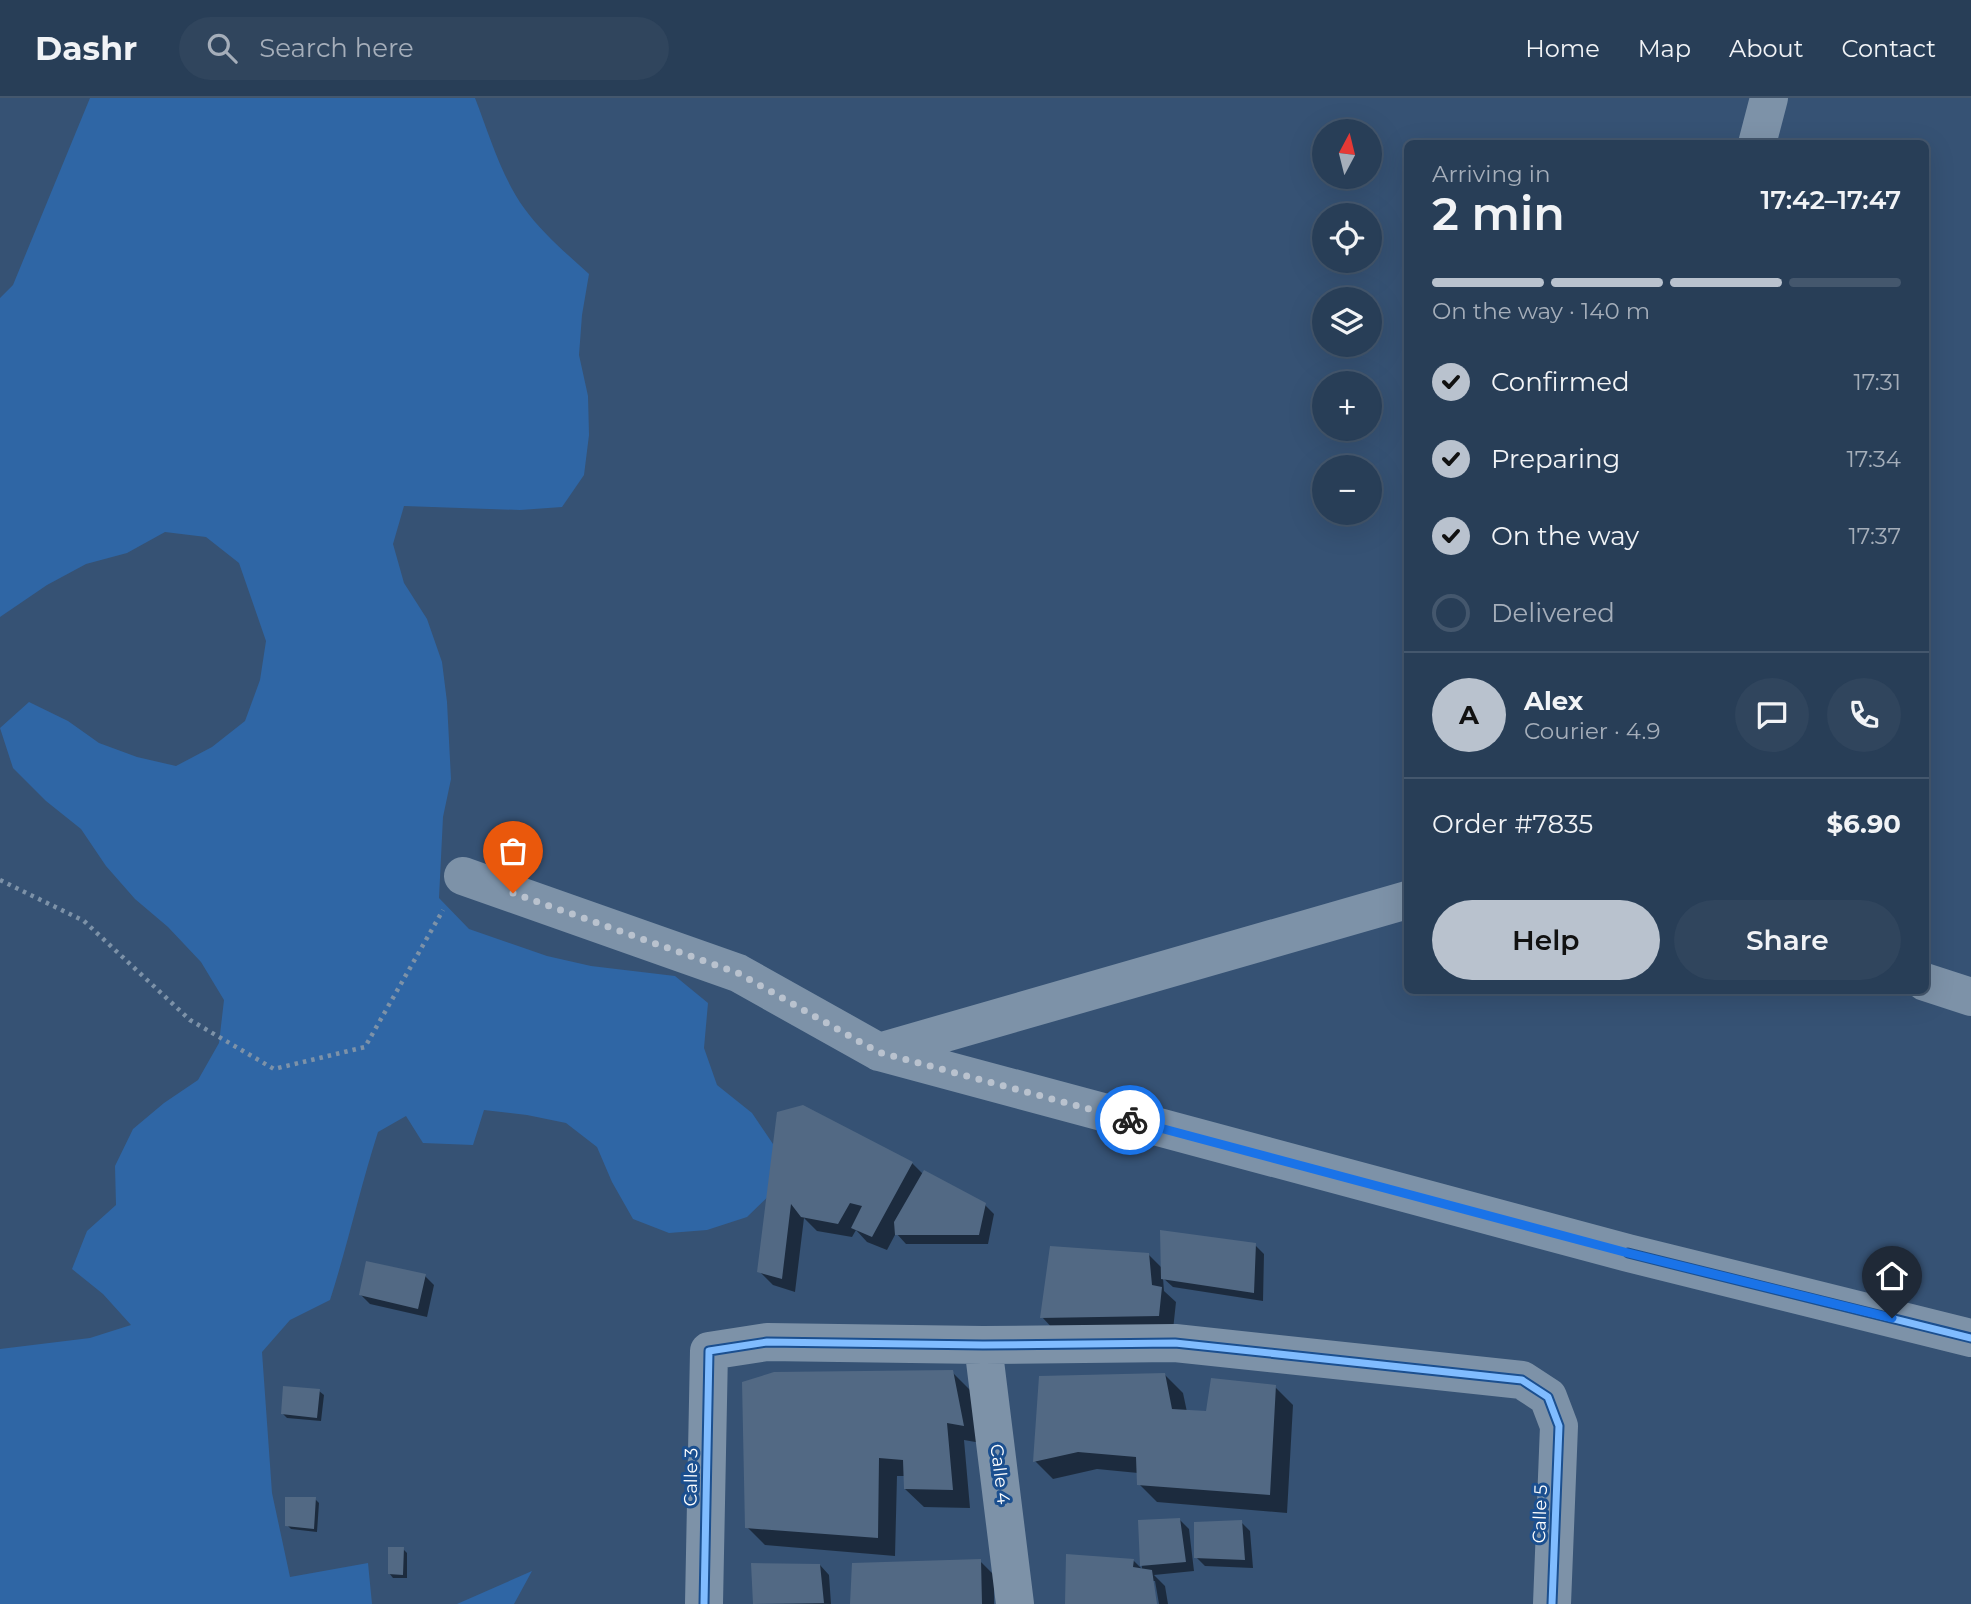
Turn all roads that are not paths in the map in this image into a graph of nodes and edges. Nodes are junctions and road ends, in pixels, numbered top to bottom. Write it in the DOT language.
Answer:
graph roads {
  1 [pos="1769,98"];
  2 [pos="1758,140"];
  3 [pos="463,876"];
  4 [pos="1404,901"];
  5 [pos="1929,983"];
  6 [pos="1971,998"];
  7 [pos="878,1052"];
  8 [pos="1971,1338"];
  9 [pos="983,1345"];
  10 [pos="704,1604"];
  11 [pos="1015,1604"];
  12 [pos="1552,1604"];
  1 -- 2 [label="street"];
  3 -- 7 [label="street"];
  4 -- 7 [label="street"];
  5 -- 6 [label="street"];
  7 -- 8 [label="street"];
  9 -- 10 [label="street, Calle 3"];
  9 -- 11 [label="street, Calle 4"];
  9 -- 12 [label="street, Calle 5"];
}
